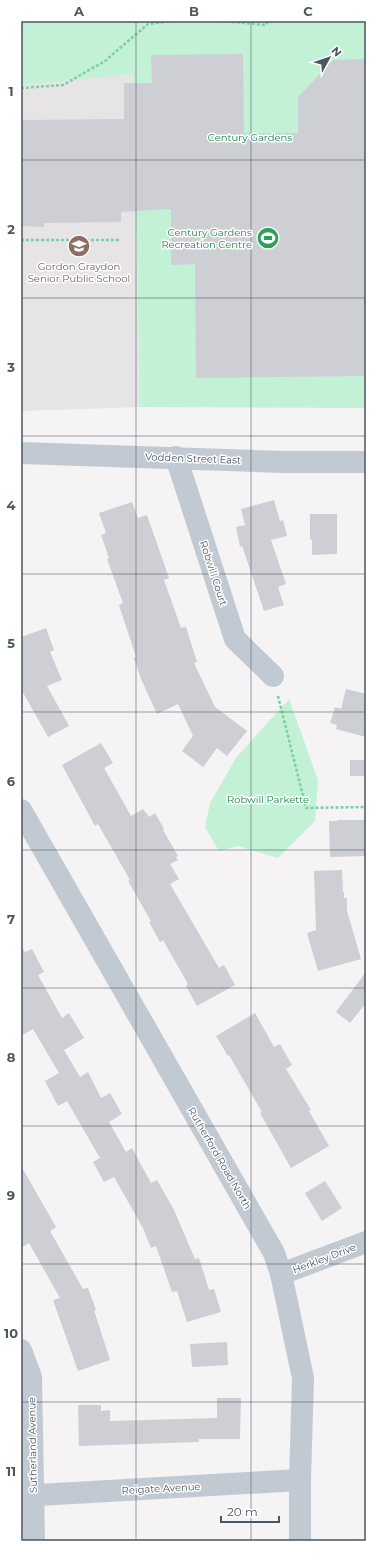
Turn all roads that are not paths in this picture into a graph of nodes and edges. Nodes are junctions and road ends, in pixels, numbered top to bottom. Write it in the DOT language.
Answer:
graph roads {
  1 [pos="21,453"];
  2 [pos="176,457"];
  3 [pos="366,462"];
  4 [pos="273,676"];
  5 [pos="21,810"];
  6 [pos="366,1242"];
  7 [pos="281,1274"];
  8 [pos="21,1350"];
  9 [pos="300,1480"];
  10 [pos="27,1496"];
  11 [pos="34,1541"];
  12 [pos="300,1541"];
  1 -- 2 [label="street, Vodden Street East"];
  2 -- 3 [label="street, Vodden Street East"];
  2 -- 4 [label="street, Robwill Court"];
  5 -- 7 [label="street, Rutherford Road North"];
  6 -- 7 [label="street, Herkley Drive"];
  7 -- 9 [label="street, Rutherford Road North"];
  8 -- 10 [label="street, Sutherland Avenue"];
  9 -- 10 [label="street, Reigate Avenue"];
  9 -- 12 [label="street, Rutherford Road North"];
  10 -- 11 [label="street, Sutherland Avenue"];
}
